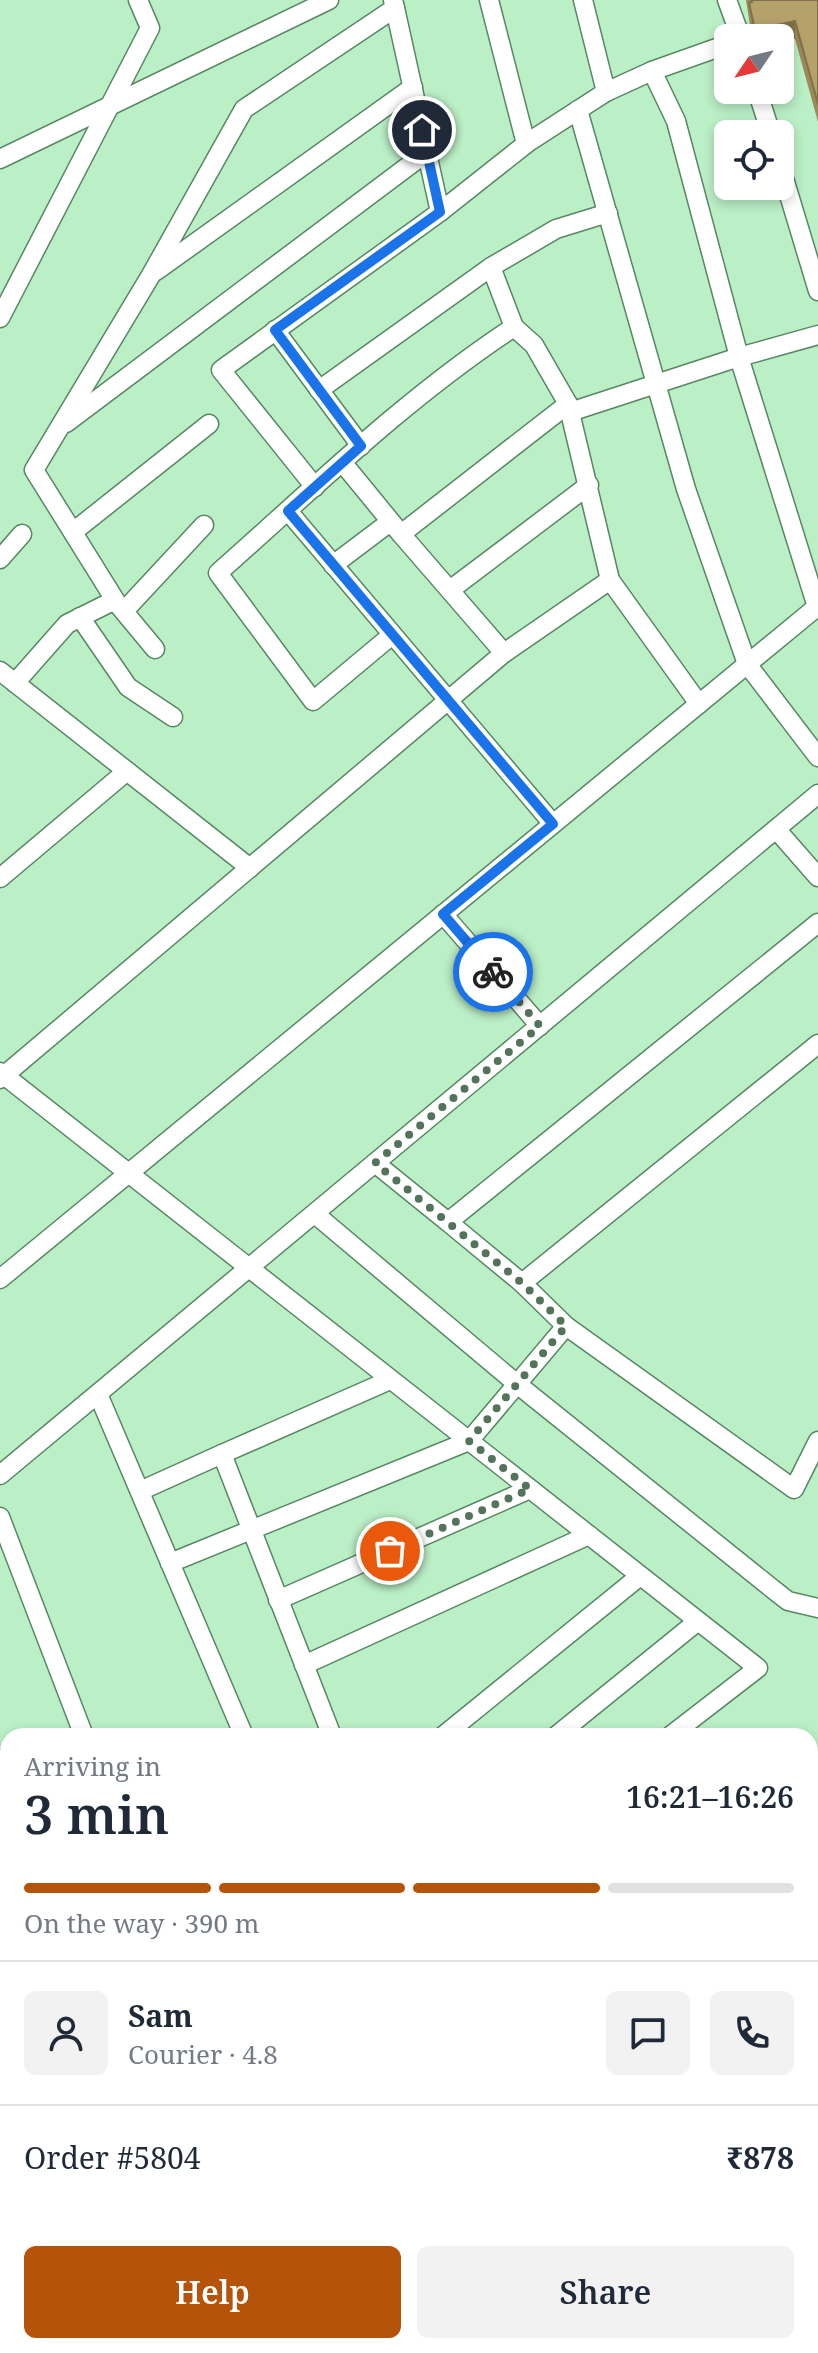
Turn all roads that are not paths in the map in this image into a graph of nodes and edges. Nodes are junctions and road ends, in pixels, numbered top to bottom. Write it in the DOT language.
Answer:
graph roads {
  1 [pos="138,0"];
  2 [pos="329,0"];
  3 [pos="489,0"];
  4 [pos="583,0"];
  5 [pos="727,0"];
  6 [pos="394,4"];
  7 [pos="736,24"];
  8 [pos="714,49"];
  9 [pos="652,71"];
  10 [pos="413,87"];
  11 [pos="606,92"];
  12 [pos="111,105"];
  13 [pos="578,110"];
  14 [pos="524,145"];
  15 [pos="427,152"];
  16 [pos="0,159"];
  17 [pos="791,200"];
  18 [pos="440,212"];
  19 [pos="608,213"];
  20 [pos="491,267"];
  21 [pos="151,275"];
  22 [pos="818,291"];
  23 [pos="0,318"];
  24 [pos="514,327"];
  25 [pos="275,330"];
  26 [pos="818,335"];
  27 [pos="739,357"];
  28 [pos="656,383"];
  29 [pos="319,390"];
  30 [pos="569,408"];
  31 [pos="209,424"];
  32 [pos="58,430"];
  33 [pos="361,446"];
  34 [pos="342,462"];
  35 [pos="589,485"];
  36 [pos="315,487"];
  37 [pos="288,511"];
  38 [pos="204,525"];
  39 [pos="396,528"];
  40 [pos="73,532"];
  41 [pos="22,534"];
  42 [pos="0,559"];
  43 [pos="333,565"];
  44 [pos="610,580"];
  45 [pos="450,590"];
  46 [pos="119,605"];
  47 [pos="817,606"];
  48 [pos="80,617"];
  49 [pos="392,635"];
  50 [pos="155,649"];
  51 [pos="504,653"];
  52 [pos="747,664"];
  53 [pos="0,671"];
  54 [pos="15,683"];
  55 [pos="448,701"];
  56 [pos="699,704"];
  57 [pos="173,717"];
  58 [pos="818,757"];
  59 [pos="127,771"];
  60 [pos="818,794"];
  61 [pos="553,824"];
  62 [pos="776,829"];
  63 [pos="250,868"];
  64 [pos="3,870"];
  65 [pos="818,877"];
  66 [pos="443,914"];
  67 [pos="818,923"];
  68 [pos="540,1026"];
  69 [pos="818,1044"];
  70 [pos="1,1075"];
  71 [pos="375,1163"];
  72 [pos="128,1174"];
  73 [pos="315,1214"];
  74 [pos="448,1222"];
  75 [pos="249,1269"];
  76 [pos="0,1279"];
  77 [pos="522,1283"];
  78 [pos="566,1326"];
  79 [pos="390,1380"];
  80 [pos="517,1384"];
  81 [pos="98,1394"];
  82 [pos="469,1441"];
  83 [pos="818,1441"];
  84 [pos="222,1454"];
  85 [pos="0,1475"];
  86 [pos="530,1489"];
  87 [pos="140,1491"];
  88 [pos="0,1517"];
  89 [pos="251,1529"];
  90 [pos="589,1535"];
  91 [pos="170,1563"];
  92 [pos="640,1576"];
  93 [pos="278,1600"];
  94 [pos="818,1608"];
  95 [pos="698,1621"];
  96 [pos="304,1665"];
  97 [pos="81,1728"];
  98 [pos="241,1728"];
  99 [pos="329,1728"];
  100 [pos="453,1728"];
  101 [pos="566,1728"];
  102 [pos="680,1728"];
  1 -- 12 [label="street"];
  2 -- 12 [label="street"];
  3 -- 14 [label="street"];
  4 -- 11 [label="street"];
  5 -- 7 [label="street"];
  6 -- 10 [label="street"];
  6 -- 21 [label="street"];
  8 -- 9 [label="street"];
  9 -- 11 [label="street"];
  9 -- 27 [label="street"];
  10 -- 15 [label="street"];
  10 -- 21 [label="street"];
  11 -- 13 [label="street"];
  12 -- 16 [label="street"];
  12 -- 23 [label="street"];
  13 -- 14 [label="street"];
  13 -- 19 [label="street"];
  14 -- 18 [label="street"];
  15 -- 18 [label="street"];
  15 -- 32 [label="street"];
  17 -- 22 [label="street"];
  18 -- 25 [label="street"];
  19 -- 20 [label="street"];
  19 -- 28 [label="street"];
  20 -- 24 [label="street"];
  20 -- 29 [label="street"];
  21 -- 32 [label="street"];
  24 -- 30 [label="street"];
  24 -- 33 [label="street"];
  25 -- 29 [label="street"];
  25 -- 36 [label="street"];
  26 -- 27 [label="street"];
  27 -- 28 [label="street"];
  27 -- 47 [label="street"];
  28 -- 30 [label="street"];
  28 -- 52 [label="street"];
  29 -- 33 [label="street"];
  30 -- 35 [label="street"];
  30 -- 39 [label="street"];
  31 -- 40 [label="street"];
  32 -- 40 [label="street"];
  33 -- 34 [label="street"];
  34 -- 36 [label="street"];
  34 -- 39 [label="street"];
  35 -- 44 [label="street"];
  35 -- 45 [label="street"];
  36 -- 37 [label="street"];
  37 -- 43 [label="street"];
  37 -- 49 [label="street"];
  38 -- 46 [label="street"];
  39 -- 43 [label="street"];
  39 -- 45 [label="street"];
  40 -- 46 [label="street"];
  41 -- 42 [label="street"];
  43 -- 49 [label="street"];
  44 -- 51 [label="street"];
  44 -- 56 [label="street"];
  45 -- 51 [label="street"];
  46 -- 48 [label="street"];
  46 -- 50 [label="street"];
  47 -- 52 [label="street"];
  48 -- 54 [label="street"];
  48 -- 57 [label="street"];
  49 -- 55 [label="street"];
  51 -- 55 [label="street"];
  52 -- 56 [label="street"];
  52 -- 58 [label="street"];
  53 -- 54 [label="street"];
  54 -- 59 [label="street"];
  55 -- 61 [label="street"];
  55 -- 63 [label="street"];
  56 -- 61 [label="street"];
  59 -- 63 [label="street"];
  59 -- 64 [label="street"];
  60 -- 62 [label="street"];
  61 -- 66 [label="street"];
  62 -- 65 [label="street"];
  62 -- 68 [label="street"];
  63 -- 70 [label="street"];
  66 -- 68 [label="street"];
  66 -- 72 [label="street"];
  67 -- 74 [label="street"];
  68 -- 71 [label="street"];
  69 -- 77 [label="street"];
  70 -- 72 [label="street"];
  71 -- 73 [label="street"];
  71 -- 74 [label="street"];
  72 -- 75 [label="street"];
  72 -- 76 [label="street"];
  73 -- 75 [label="street"];
  73 -- 80 [label="street"];
  74 -- 77 [label="street"];
  75 -- 79 [label="street"];
  75 -- 81 [label="street"];
  77 -- 78 [label="street"];
  78 -- 80 [label="street"];
  78 -- 83 [label="street"];
  79 -- 82 [label="street"];
  79 -- 84 [label="street"];
  80 -- 82 [label="street"];
  80 -- 94 [label="street"];
  81 -- 85 [label="street"];
  81 -- 87 [label="street"];
  82 -- 86 [label="street"];
  82 -- 89 [label="street"];
  84 -- 87 [label="street"];
  84 -- 89 [label="street"];
  86 -- 90 [label="street"];
  86 -- 93 [label="street"];
  87 -- 91 [label="street"];
  88 -- 97 [label="street"];
  89 -- 91 [label="street"];
  89 -- 93 [label="street"];
  90 -- 92 [label="street"];
  90 -- 96 [label="street"];
  91 -- 98 [label="street"];
  92 -- 95 [label="street"];
  92 -- 100 [label="street"];
  93 -- 96 [label="street"];
  95 -- 101 [label="street"];
  95 -- 102 [label="street"];
  96 -- 99 [label="street"];
}
